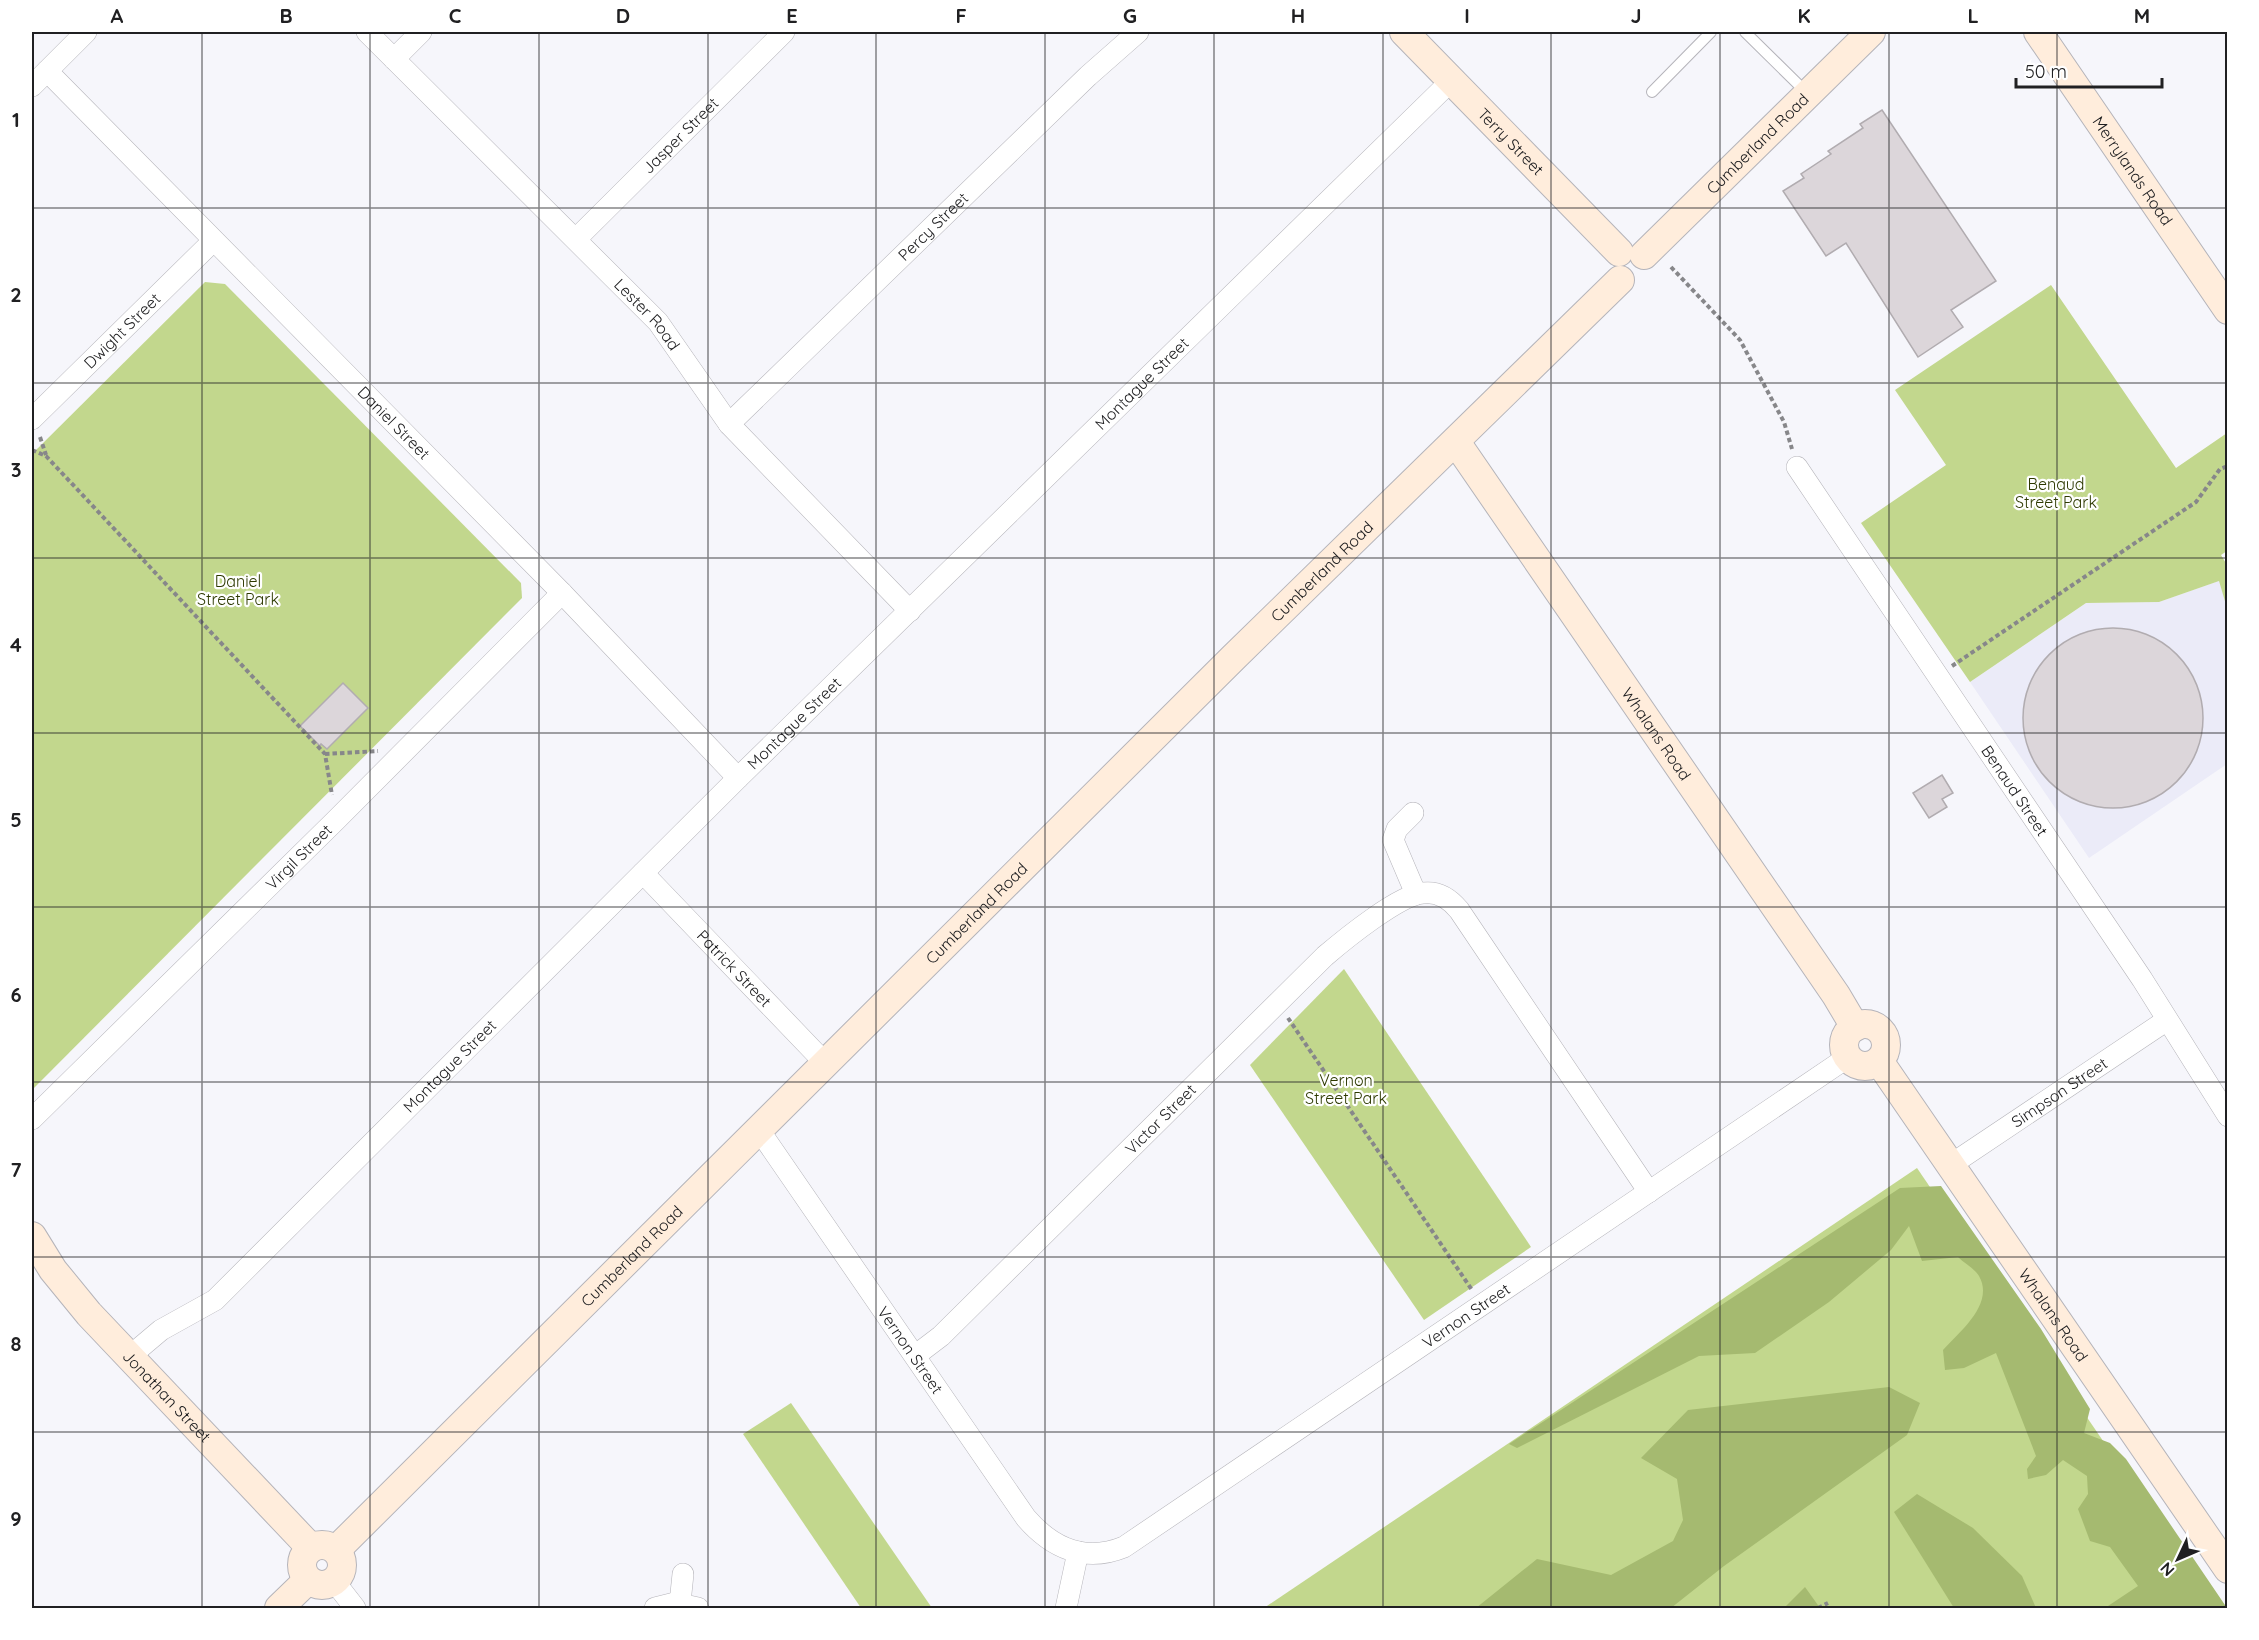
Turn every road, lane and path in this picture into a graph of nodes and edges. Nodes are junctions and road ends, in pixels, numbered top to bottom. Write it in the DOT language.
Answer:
graph roads {
  1 [pos="86,32"];
  2 [pos="367,32"];
  3 [pos="421,32"];
  4 [pos="784,32"];
  5 [pos="1138,32"];
  6 [pos="1711,32"];
  7 [pos="1746,32"];
  8 [pos="1871,32"];
  9 [pos="2037,32"];
  10 [pos="1410,33"];
  11 [pos="394,58"];
  12 [pos="47,71"];
  13 [pos="1452,80"];
  14 [pos="32,86"];
  15 [pos="1652,92"];
  16 [pos="1808,94"];
  17 [pos="576,239"];
  18 [pos="213,241"];
  19 [pos="1631,254"];
  20 [pos="1671,267"];
  21 [pos="2228,310"];
  22 [pos="32,419"];
  23 [pos="729,424"];
  24 [pos="1456,442"];
  25 [pos="32,450"];
  26 [pos="2228,466"];
  27 [pos="1797,467"];
  28 [pos="562,593"];
  29 [pos="910,611"];
  30 [pos="1939,675"];
  31 [pos="406,749"];
  32 [pos="325,754"];
  33 [pos="738,778"];
  34 [pos="1413,813"];
  35 [pos="336,820"];
  36 [pos="643,873"];
  37 [pos="1416,894"];
  38 [pos="1279,1004"];
  39 [pos="2167,1020"];
  40 [pos="1855,1027"];
  41 [pos="1848,1057"];
  42 [pos="1880,1061"];
  43 [pos="826,1064"];
  44 [pos="2228,1116"];
  45 [pos="32,1119"];
  46 [pos="759,1130"];
  47 [pos="1952,1164"];
  48 [pos="1649,1192"];
  49 [pos="32,1236"];
  50 [pos="1483,1305"];
  51 [pos="916,1355"];
  52 [pos="129,1357"];
  53 [pos="323,1549"];
  54 [pos="1078,1552"];
  55 [pos="2228,1569"];
  56 [pos="683,1574"];
  57 [pos="321,1580"];
  58 [pos="1828,1603"];
  59 [pos="689,1606"];
  60 [pos="279,1608"];
  61 [pos="355,1608"];
  62 [pos="655,1608"];
  63 [pos="1066,1608"];
  64 [pos="1818,1608"];
  1 -- 12 [label="street"];
  2 -- 11 [label="street, Lester Road"];
  3 -- 11 [label="street"];
  4 -- 17 [label="street, Jasper Street"];
  5 -- 23 [label="street, Percy Street"];
  6 -- 15 [label="lane"];
  7 -- 16 [label="lane"];
  8 -- 16 [label="street, Cumberland Road"];
  9 -- 21 [label="street, Merrylands Road"];
  10 -- 13 [label="street, Terry Street"];
  11 -- 17 [label="street, Lester Road"];
  12 -- 14 [label="street"];
  12 -- 18 [label="street, Daniel Street"];
  13 -- 19 [label="street, Terry Street"];
  13 -- 29 [label="street, Montague Street"];
  16 -- 19 [label="street, Cumberland Road"];
  17 -- 23 [label="street, Lester Road"];
  18 -- 22 [label="street, Dwight Street"];
  18 -- 28 [label="street, Daniel Street"];
  19 -- 24 [label="street, Cumberland Road"];
  20 -- 27 [label="path"];
  23 -- 29 [label="street, Lester Road"];
  24 -- 40 [label="street, Whalans Road"];
  24 -- 43 [label="street, Cumberland Road"];
  25 -- 32 [label="path"];
  26 -- 30 [label="path"];
  27 -- 30 [label="street, Benaud Street"];
  28 -- 31 [label="street, Virgil Street"];
  28 -- 33 [label="street, Daniel Street"];
  29 -- 33 [label="street, Montague Street"];
  30 -- 39 [label="street, Benaud Street"];
  31 -- 32 [label="path"];
  31 -- 35 [label="street, Virgil Street"];
  32 -- 35 [label="path"];
  33 -- 36 [label="street, Montague Street"];
  34 -- 37 [label="street"];
  35 -- 45 [label="street, Virgil Street"];
  36 -- 43 [label="street, Patrick Street"];
  36 -- 52 [label="street, Montague Street"];
  37 -- 38 [label="street, Victor Street"];
  37 -- 48 [label="street"];
  38 -- 50 [label="path"];
  38 -- 51 [label="street, Victor Street"];
  39 -- 44 [label="street, Benaud Street"];
  39 -- 47 [label="street, Simpson Street"];
  40 -- 41 [label="street"];
  40 -- 42 [label="street"];
  41 -- 42 [label="street"];
  41 -- 48 [label="street, Vernon Street"];
  42 -- 47 [label="street, Whalans Road"];
  43 -- 46 [label="street, Cumberland Road"];
  46 -- 51 [label="street, Vernon Street"];
  46 -- 53 [label="street, Cumberland Road"];
  47 -- 55 [label="street, Whalans Road"];
  48 -- 50 [label="street, Vernon Street"];
  49 -- 52 [label="street, Jonathan Street"];
  50 -- 54 [label="street, Vernon Street"];
  51 -- 54 [label="street, Vernon Street"];
  52 -- 53 [label="street, Jonathan Street"];
  53 -- 57 [label="street"];
  54 -- 63 [label="street"];
  56 -- 59 [label="street"];
  57 -- 60 [label="street"];
  57 -- 61 [label="street"];
  58 -- 64 [label="path"];
  59 -- 62 [label="street"];
}
